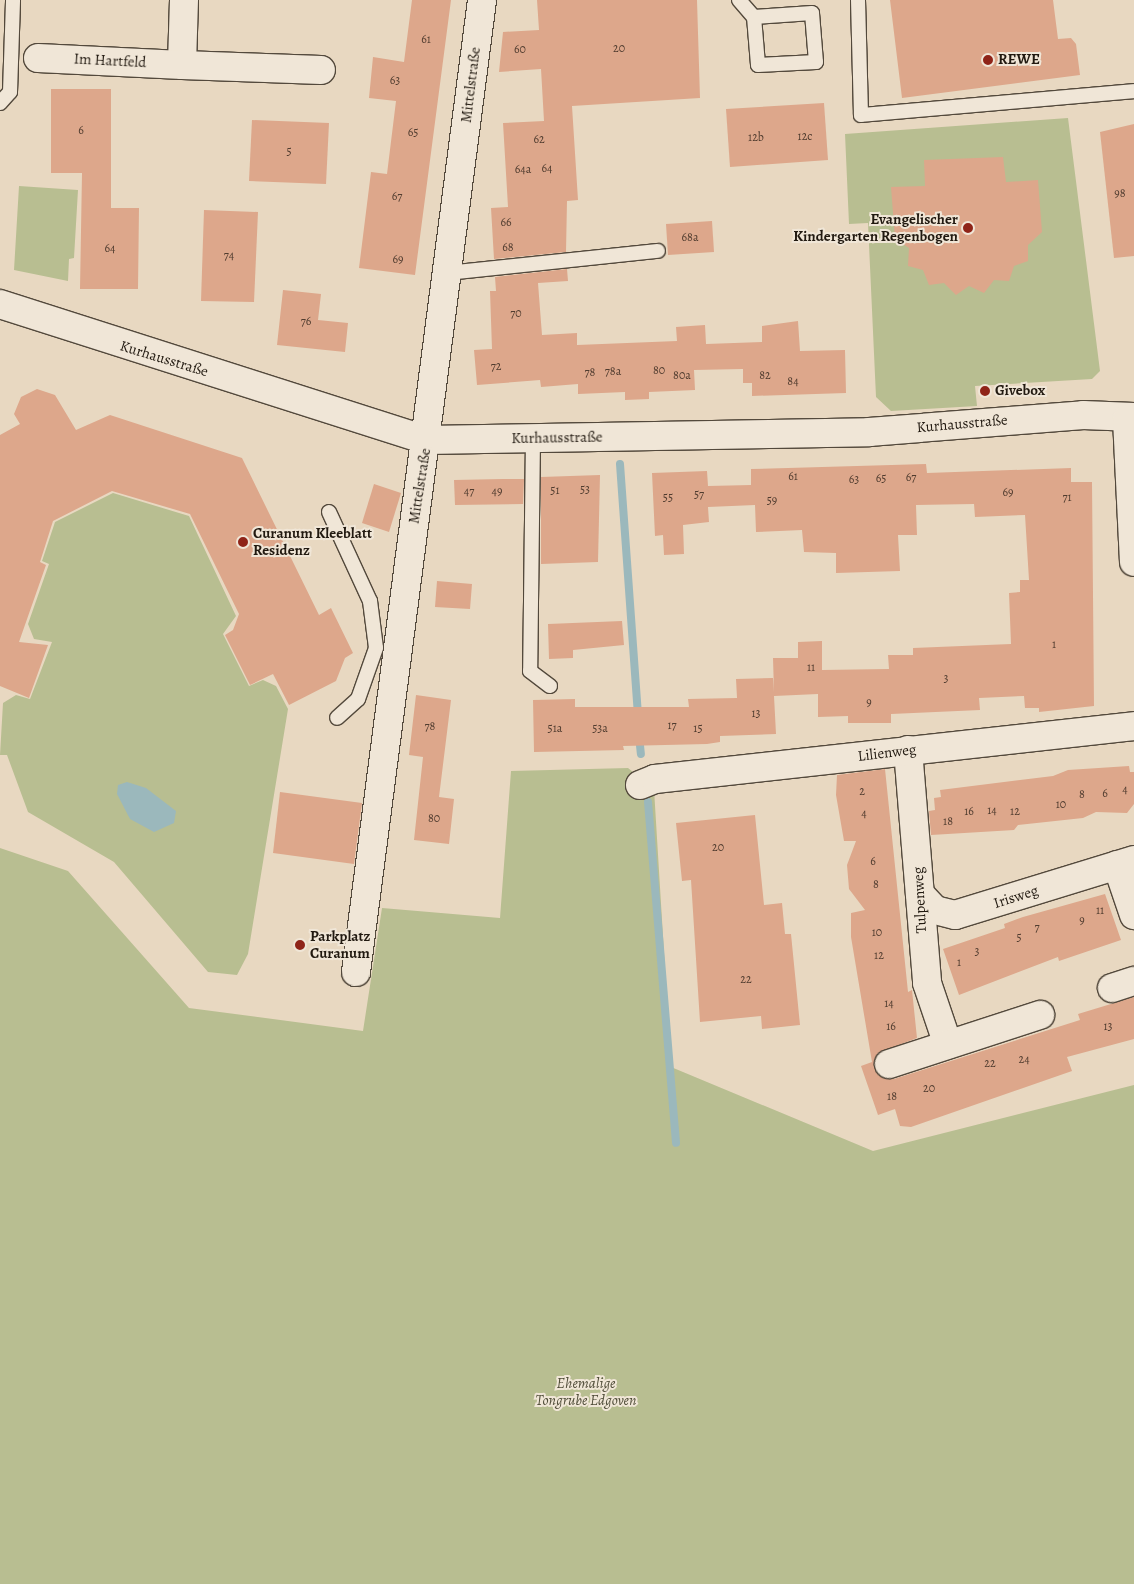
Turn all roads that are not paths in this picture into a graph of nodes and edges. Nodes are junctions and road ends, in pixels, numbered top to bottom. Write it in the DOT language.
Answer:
graph roads {
  1 [pos="13,0"];
  2 [pos="184,0"];
  3 [pos="482,0"];
  4 [pos="739,0"];
  5 [pos="858,0"];
  6 [pos="754,17"];
  7 [pos="38,58"];
  8 [pos="182,64"];
  9 [pos="321,70"];
  10 [pos="1134,91"];
  11 [pos="0,103"];
  12 [pos="658,251"];
  13 [pos="447,273"];
  14 [pos="0,304"];
  15 [pos="1130,418"];
  16 [pos="533,438"];
  17 [pos="427,440"];
  18 [pos="329,512"];
  19 [pos="1134,562"];
  20 [pos="550,686"];
  21 [pos="337,718"];
  22 [pos="1134,726"];
  23 [pos="908,750"];
  24 [pos="648,782"];
  25 [pos="1126,863"];
  26 [pos="920,894"];
  27 [pos="1134,915"];
  28 [pos="356,972"];
  29 [pos="1040,1015"];
  30 [pos="948,1045"];
  31 [pos="889,1064"];
  1 -- 11 [label="lane"];
  2 -- 8 [label="street"];
  3 -- 13 [label="street, Mittelstraße"];
  4 -- 6 [label="lane"];
  5 -- 10 [label="lane"];
  6 -- 6 [label="lane"];
  7 -- 8 [label="street, Im Hartfeld"];
  8 -- 9 [label="street, Im Hartfeld"];
  12 -- 13 [label="lane"];
  13 -- 17 [label="street, Mittelstraße"];
  14 -- 17 [label="street, Kurhausstraße"];
  15 -- 16 [label="street, Kurhausstraße"];
  15 -- 19 [label="street"];
  16 -- 17 [label="street, Kurhausstraße"];
  16 -- 20 [label="lane"];
  17 -- 28 [label="street, Mittelstraße"];
  18 -- 21 [label="lane"];
  22 -- 23 [label="street, Lilienweg"];
  23 -- 24 [label="street, Lilienweg"];
  23 -- 26 [label="street, Tulpenweg"];
  25 -- 26 [label="street, Irisweg"];
  25 -- 27 [label="street, Irisweg"];
  26 -- 30 [label="street, Tulpenweg"];
  29 -- 30 [label="street"];
  30 -- 31 [label="street"];
}
